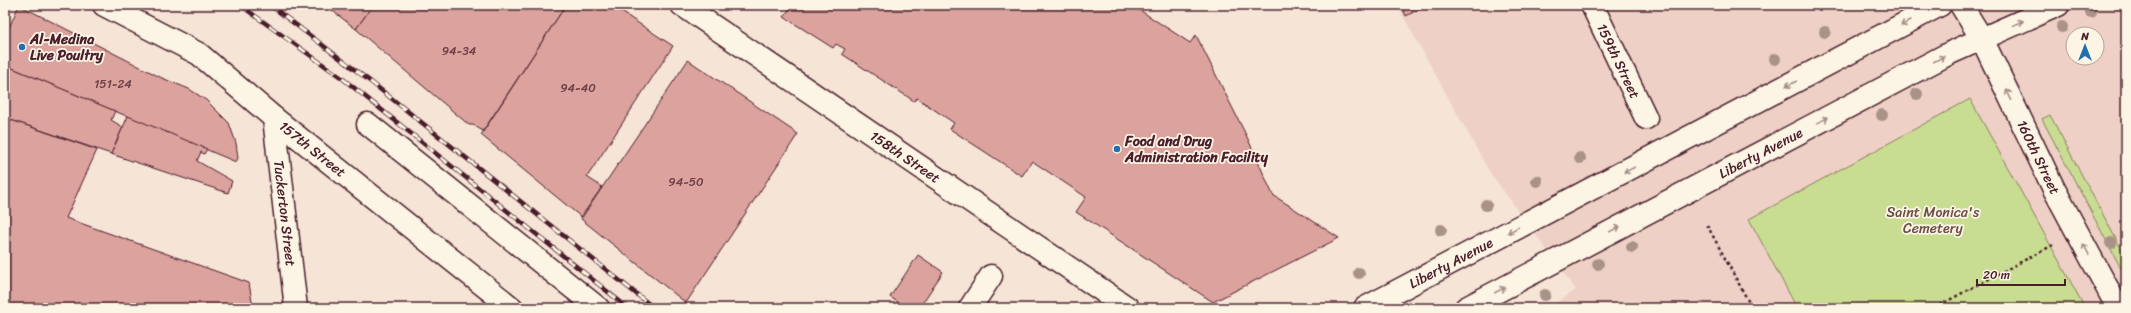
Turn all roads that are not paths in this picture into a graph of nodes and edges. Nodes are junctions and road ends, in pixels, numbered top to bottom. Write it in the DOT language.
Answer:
graph roads {
  1 [pos="104,5"];
  2 [pos="682,5"];
  3 [pos="1592,5"];
  4 [pos="1940,5"];
  5 [pos="1961,5"];
  6 [pos="2058,5"];
  7 [pos="1982,39"];
  8 [pos="274,118"];
  9 [pos="1646,118"];
  10 [pos="368,124"];
  11 [pos="991,276"];
  12 [pos="296,308"];
  13 [pos="512,308"];
  14 [pos="598,308"];
  15 [pos="970,308"];
  16 [pos="1128,308"];
  17 [pos="1366,308"];
  18 [pos="1466,308"];
  19 [pos="2118,308"];
  1 -- 8 [label="street, 157th Street"];
  2 -- 16 [label="street, 158th Street"];
  3 -- 9 [label="street, 159th Street"];
  4 -- 17 [label="street, Liberty Avenue, one-way"];
  5 -- 7 [label="street, 160th Street"];
  7 -- 6 [label="street, Liberty Avenue, one-way"];
  18 -- 7 [label="street, Liberty Avenue, one-way"];
  19 -- 7 [label="street, 160th Street, one-way"];
  8 -- 12 [label="street, Tuckerton Street"];
  8 -- 13 [label="street, 157th Street"];
  10 -- 14 [label="street"];
  11 -- 15 [label="street"];
}
